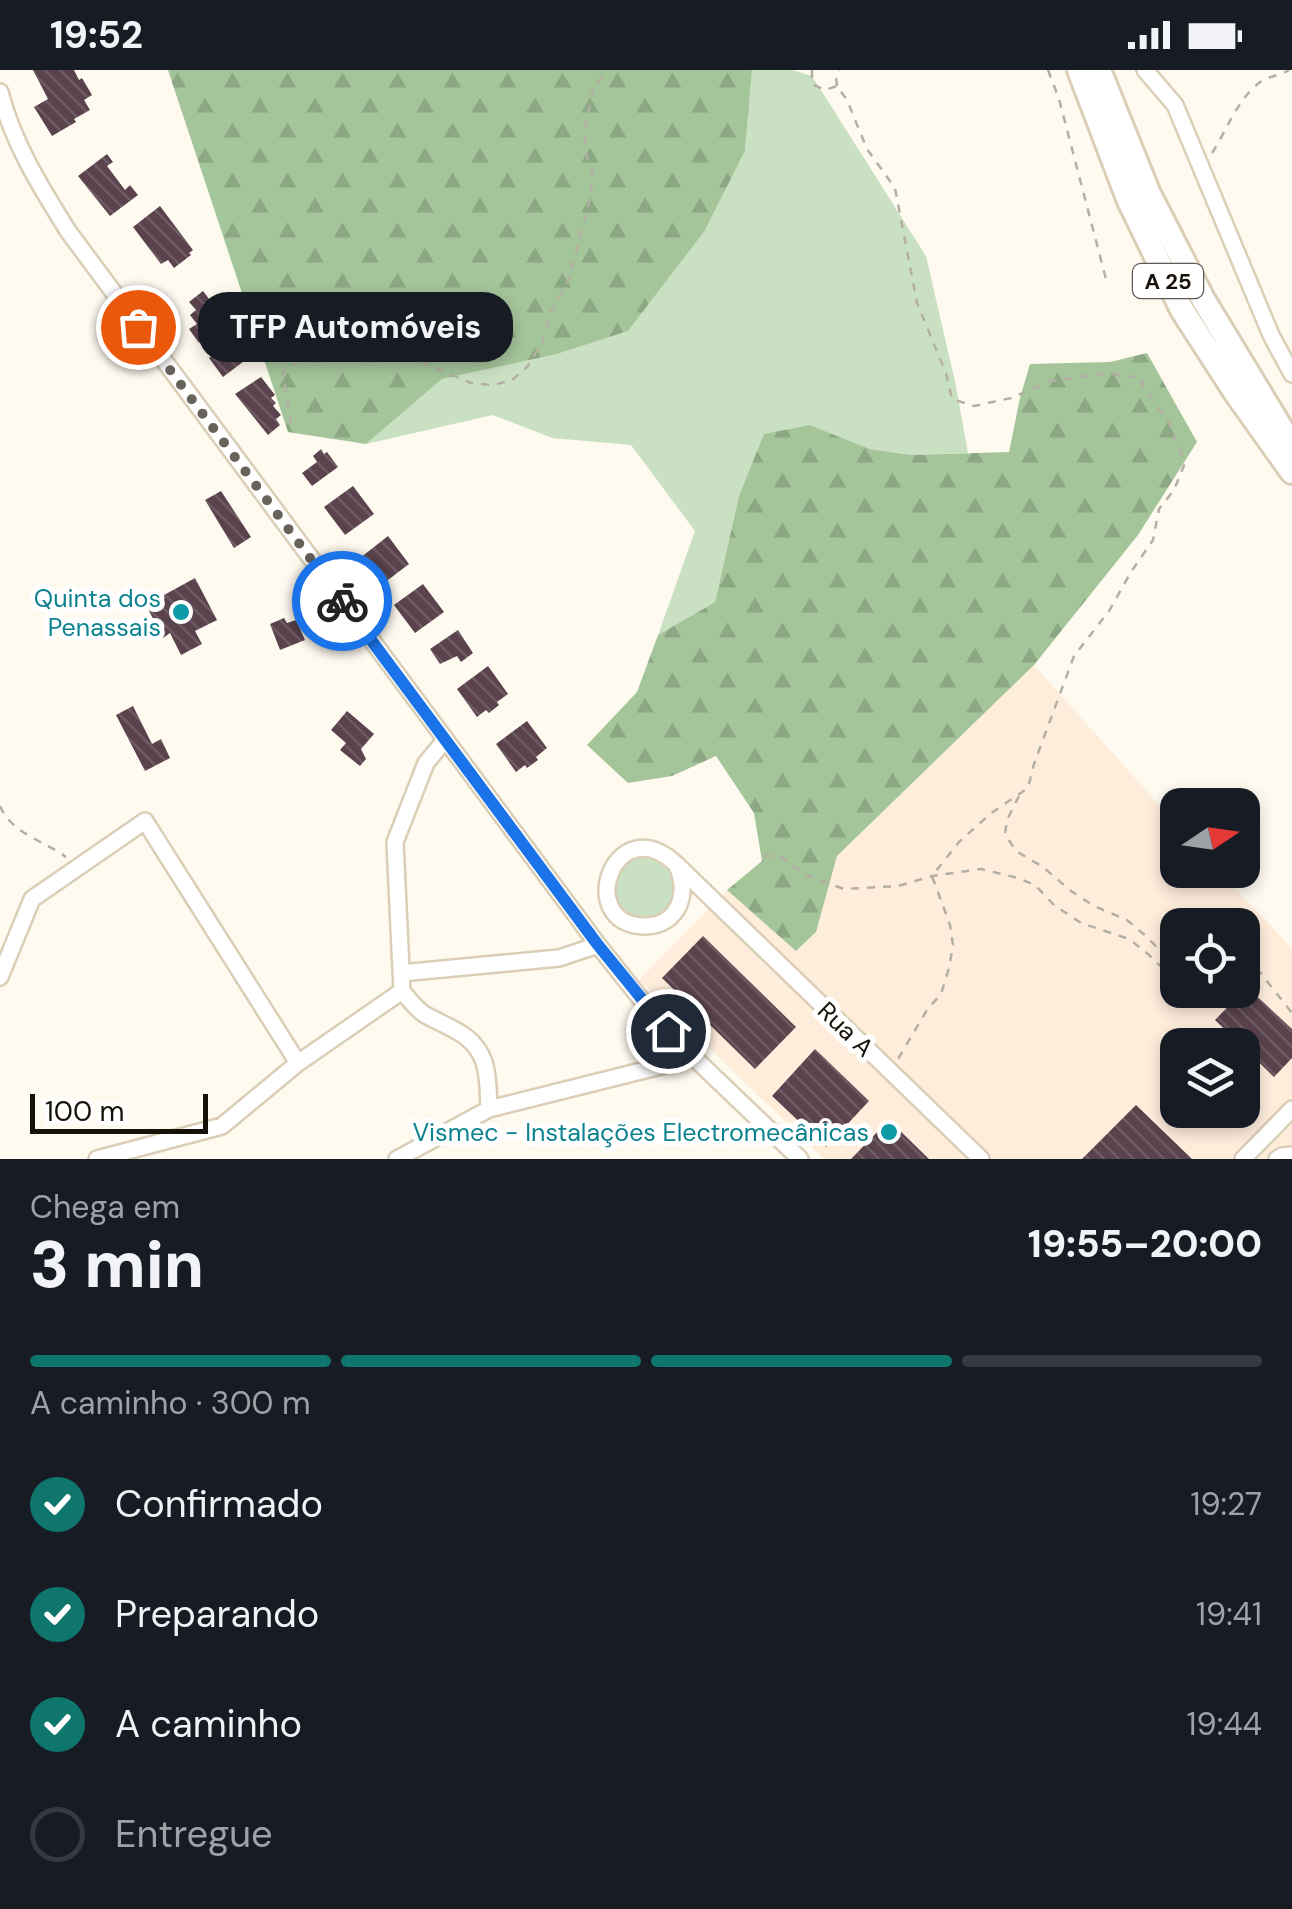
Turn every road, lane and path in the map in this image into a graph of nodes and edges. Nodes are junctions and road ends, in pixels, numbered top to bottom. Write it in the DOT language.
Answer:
graph roads {
  1 [pos="606,70"];
  2 [pos="812,70"];
  3 [pos="839,70"];
  4 [pos="1048,70"];
  5 [pos="1079,70"];
  6 [pos="1099,70"];
  7 [pos="1145,70"];
  8 [pos="1290,70"];
  9 [pos="836,86"];
  10 [pos="0,92"];
  11 [pos="3,114"];
  12 [pos="1202,170"];
  13 [pos="1107,283"];
  14 [pos="1292,374"];
  15 [pos="291,424"];
  16 [pos="1292,446"];
  17 [pos="1292,472"];
  18 [pos="446,740"];
  19 [pos="1020,794"];
  20 [pos="0,806"];
  21 [pos="764,856"];
  22 [pos="67,858"];
  23 [pos="676,864"];
  24 [pos="932,876"];
  25 [pos="712,899"];
  26 [pos="681,901"];
  27 [pos="598,945"];
  28 [pos="1160,950"];
  29 [pos="1160,966"];
  30 [pos="1260,971"];
  31 [pos="401,974"];
  32 [pos="0,977"];
  33 [pos="402,992"];
  34 [pos="1292,1013"];
  35 [pos="685,1049"];
  36 [pos="298,1063"];
  37 [pos="888,1070"];
  38 [pos="489,1109"];
  39 [pos="1292,1109"];
  40 [pos="1292,1156"];
  41 [pos="97,1159"];
  42 [pos="397,1159"];
  43 [pos="800,1159"];
  44 [pos="981,1159"];
  45 [pos="1243,1159"];
  46 [pos="1277,1159"];
  1 -- 15 [label="path"];
  2 -- 9 [label="path"];
  3 -- 9 [label="path"];
  4 -- 13 [label="path"];
  5 -- 17 [label="highway, A 25"];
  6 -- 16 [label="highway, A 25"];
  7 -- 12 [label="street"];
  8 -- 12 [label="path"];
  9 -- 19 [label="path"];
  10 -- 11 [label="street"];
  11 -- 18 [label="street"];
  12 -- 14 [label="street"];
  18 -- 27 [label="street"];
  18 -- 31 [label="street"];
  19 -- 24 [label="path"];
  19 -- 28 [label="path"];
  20 -- 22 [label="path"];
  21 -- 24 [label="path"];
  23 -- 25 [label="street, Rua A"];
  23 -- 26 [label="street"];
  23 -- 26 [label="street"];
  24 -- 29 [label="path"];
  24 -- 37 [label="path"];
  25 -- 26 [label="street"];
  25 -- 37 [label="street, Rua A"];
  27 -- 31 [label="street"];
  27 -- 35 [label="street"];
  30 -- 34 [label="path"];
  31 -- 33 [label="street"];
  32 -- 36 [label="street"];
  33 -- 36 [label="street"];
  33 -- 38 [label="street"];
  35 -- 38 [label="street"];
  35 -- 43 [label="street"];
  36 -- 41 [label="street"];
  37 -- 44 [label="street, Rua A"];
  38 -- 42 [label="street"];
  39 -- 45 [label="street"];
  40 -- 46 [label="street"];
}
